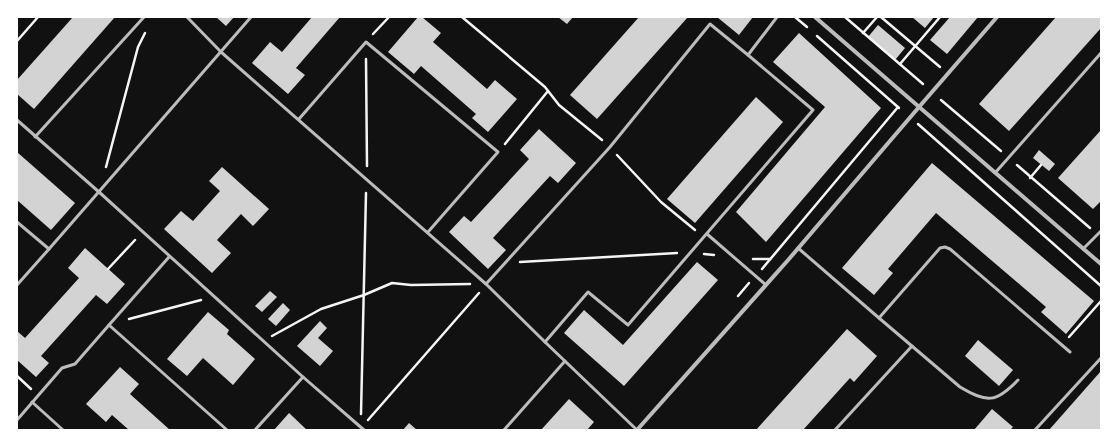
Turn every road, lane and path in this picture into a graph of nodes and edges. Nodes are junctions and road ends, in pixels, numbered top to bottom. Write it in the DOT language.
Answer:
graph roads {
  1 [pos="38,17"];
  2 [pos="144,17"];
  3 [pos="187,17"];
  4 [pos="251,17"];
  5 [pos="389,17"];
  6 [pos="462,17"];
  7 [pos="777,17"];
  8 [pos="796,17"];
  9 [pos="815,17"];
  10 [pos="846,17"];
  11 [pos="877,17"];
  12 [pos="881,17"];
  13 [pos="940,17"];
  14 [pos="997,17"];
  15 [pos="147,29"];
  16 [pos="863,33"];
  17 [pos="17,41"];
  18 [pos="366,42"];
  19 [pos="915,46"];
  20 [pos="221,52"];
  21 [pos="1101,53"];
  22 [pos="748,55"];
  23 [pos="900,64"];
  24 [pos="942,69"];
  25 [pos="548,91"];
  26 [pos="932,92"];
  27 [pos="919,107"];
  28 [pos="910,118"];
  29 [pos="299,119"];
  30 [pos="17,120"];
  31 [pos="35,137"];
  32 [pos="610,147"];
  33 [pos="498,152"];
  34 [pos="1042,165"];
  35 [pos="105,169"];
  36 [pos="995,173"];
  37 [pos="1030,178"];
  38 [pos="367,179"];
  39 [pos="99,192"];
  40 [pos="17,222"];
  41 [pos="1101,231"];
  42 [pos="143,232"];
  43 [pos="428,232"];
  44 [pos="707,234"];
  45 [pos="798,248"];
  46 [pos="49,249"];
  47 [pos="1083,249"];
  48 [pos="691,252"];
  49 [pos="170,257"];
  50 [pos="736,259"];
  51 [pos="789,259"];
  52 [pos="506,263"];
  53 [pos="1101,264"];
  54 [pos="108,269"];
  55 [pos="486,284"];
  56 [pos="17,285"];
  57 [pos="766,285"];
  58 [pos="1101,286"];
  59 [pos="364,295"];
  60 [pos="214,297"];
  61 [pos="1101,301"];
  62 [pos="879,318"];
  63 [pos="109,325"];
  64 [pos="263,341"];
  65 [pos="1066,341"];
  66 [pos="545,342"];
  67 [pos="912,346"];
  68 [pos="1070,352"];
  69 [pos="1101,358"];
  70 [pos="564,361"];
  71 [pos="17,376"];
  72 [pos="303,377"];
  73 [pos="1018,380"];
  74 [pos="38,395"];
  75 [pos="32,402"];
  76 [pos="17,420"];
  77 [pos="361,429"];
  78 [pos="63,430"];
  79 [pos="227,430"];
  80 [pos="255,430"];
  81 [pos="504,430"];
  82 [pos="637,430"];
  83 [pos="835,430"];
  84 [pos="1035,430"];
  1 -- 17 [label="path"];
  2 -- 31 [label="lane"];
  3 -- 20 [label="lane"];
  4 -- 20 [label="lane"];
  5 -- 18 [label="path"];
  6 -- 25 [label="path"];
  7 -- 22 [label="lane"];
  8 -- 28 [label="path"];
  9 -- 27 [label="street"];
  10 -- 16 [label="path"];
  11 -- 16 [label="path"];
  12 -- 19 [label="path"];
  13 -- 19 [label="path"];
  14 -- 26 [label="street"];
  15 -- 35 [label="path"];
  16 -- 23 [label="path"];
  18 -- 29 [label="lane"];
  18 -- 33 [label="lane"];
  18 -- 38 [label="path"];
  19 -- 23 [label="path"];
  19 -- 24 [label="path"];
  20 -- 29 [label="lane"];
  20 -- 39 [label="lane"];
  21 -- 36 [label="lane"];
  22 -- 32 [label="lane"];
  22 -- 44 [label="lane"];
  23 -- 26 [label="path"];
  25 -- 32 [label="path"];
  25 -- 33 [label="path"];
  26 -- 27 [label="street"];
  27 -- 28 [label="street"];
  27 -- 36 [label="street"];
  28 -- 45 [label="street"];
  28 -- 58 [label="path"];
  29 -- 38 [label="lane"];
  30 -- 31 [label="lane"];
  31 -- 39 [label="lane"];
  32 -- 44 [label="path"];
  32 -- 52 [label="lane"];
  33 -- 43 [label="lane"];
  34 -- 37 [label="path"];
  36 -- 47 [label="street"];
  38 -- 43 [label="lane"];
  38 -- 59 [label="path"];
  39 -- 42 [label="lane"];
  39 -- 46 [label="lane"];
  40 -- 46 [label="lane"];
  41 -- 47 [label="lane"];
  42 -- 49 [label="lane"];
  42 -- 54 [label="path"];
  43 -- 55 [label="lane"];
  44 -- 48 [label="lane"];
  44 -- 50 [label="lane"];
  45 -- 51 [label="street"];
  45 -- 62 [label="lane"];
  46 -- 56 [label="lane"];
  47 -- 53 [label="street"];
  48 -- 50 [label="path"];
  48 -- 52 [label="path"];
  48 -- 66 [label="lane"];
  49 -- 60 [label="lane"];
  49 -- 63 [label="lane"];
  50 -- 51 [label="path"];
  50 -- 57 [label="lane"];
  51 -- 57 [label="street"];
  52 -- 55 [label="lane"];
  55 -- 59 [label="path"];
  55 -- 66 [label="lane"];
  55 -- 77 [label="path"];
  57 -- 82 [label="street"];
  59 -- 64 [label="path"];
  59 -- 77 [label="path"];
  60 -- 63 [label="path"];
  60 -- 64 [label="lane"];
  61 -- 65 [label="path"];
  62 -- 67 [label="lane"];
  62 -- 68 [label="lane"];
  63 -- 74 [label="lane"];
  63 -- 79 [label="lane"];
  64 -- 72 [label="lane"];
  66 -- 70 [label="lane"];
  67 -- 73 [label="lane"];
  67 -- 83 [label="lane"];
  69 -- 84 [label="lane"];
  70 -- 81 [label="lane"];
  70 -- 82 [label="lane"];
  71 -- 74 [label="path"];
  72 -- 77 [label="lane"];
  72 -- 80 [label="lane"];
  74 -- 75 [label="lane"];
  75 -- 76 [label="lane"];
  75 -- 78 [label="lane"];
}
